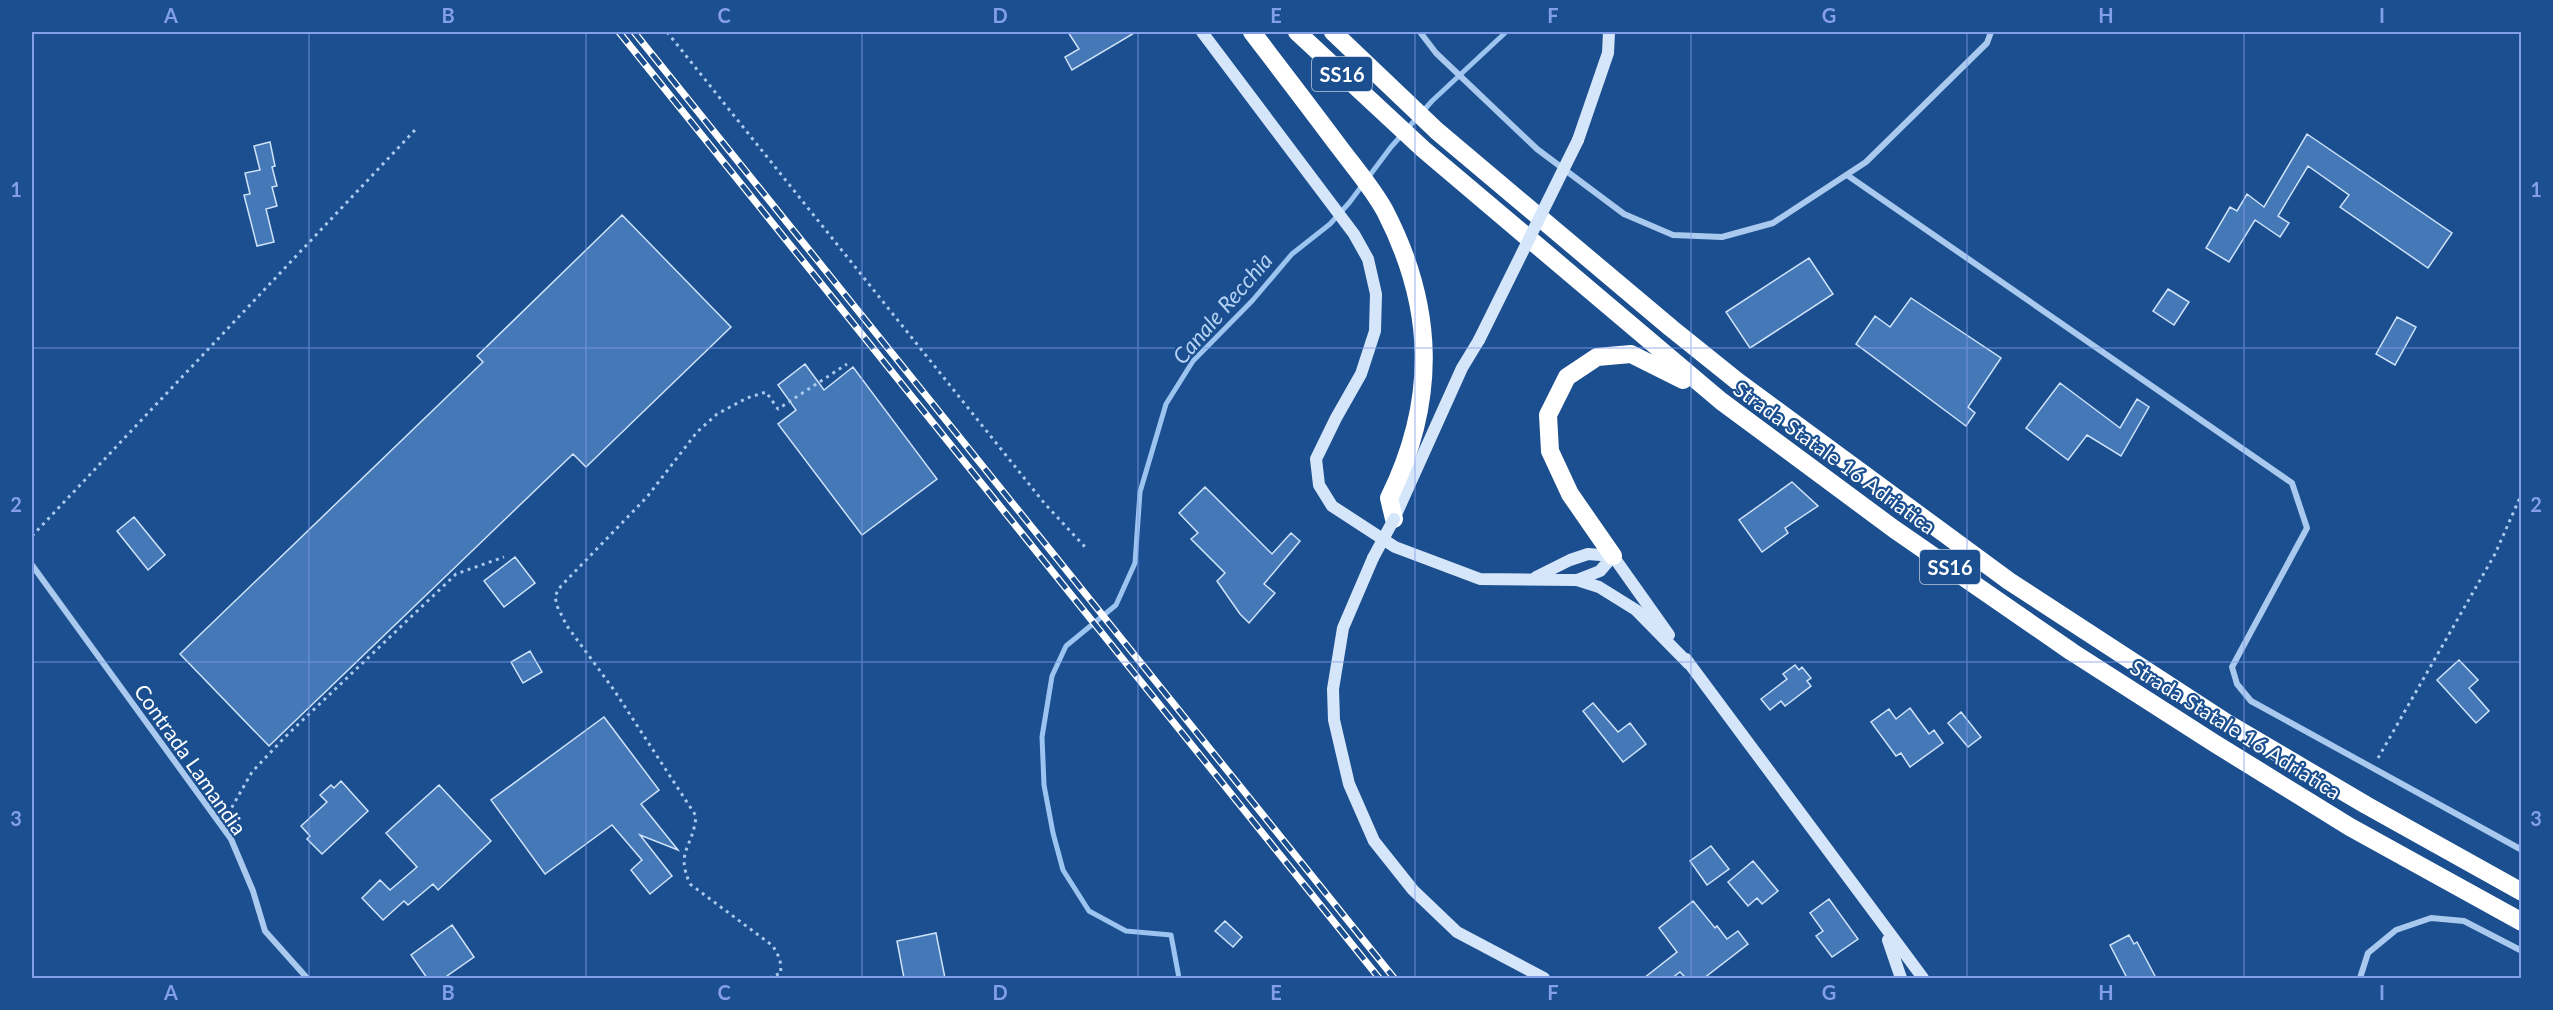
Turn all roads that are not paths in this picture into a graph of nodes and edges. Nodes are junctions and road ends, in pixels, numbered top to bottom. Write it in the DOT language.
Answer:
graph roads {
  1 [pos="1202,32"];
  2 [pos="1252,32"];
  3 [pos="1297,32"];
  4 [pos="1333,32"];
  5 [pos="1420,32"];
  6 [pos="1609,32"];
  7 [pos="1991,32"];
  8 [pos="1847,175"];
  9 [pos="1721,402"];
  10 [pos="1394,519"];
  11 [pos="1614,556"];
  12 [pos="32,566"];
  13 [pos="1532,579"];
  14 [pos="1576,580"];
  15 [pos="1689,664"];
  16 [pos="2522,850"];
  17 [pos="2522,892"];
  18 [pos="1876,915"];
  19 [pos="2522,922"];
  20 [pos="2522,951"];
  21 [pos="307,978"];
  22 [pos="1544,978"];
  23 [pos="1901,978"];
  24 [pos="1923,978"];
  25 [pos="2360,978"];
  1 -- 13 [label="main road"];
  2 -- 10 [label="highway"];
  3 -- 9 [label="highway, Strada Statale 16 Adriatica / SS16"];
  4 -- 17 [label="highway, Strada Statale 16 Adriatica / SS16"];
  5 -- 8 [label="street"];
  6 -- 10 [label="main road, bridge"];
  7 -- 8 [label="street"];
  8 -- 16 [label="street"];
  9 -- 11 [label="highway"];
  9 -- 19 [label="highway, Strada Statale 16 Adriatica / SS16"];
  10 -- 22 [label="main road, bridge"];
  11 -- 13 [label="main road"];
  11 -- 14 [label="main road"];
  11 -- 15 [label="main road"];
  12 -- 21 [label="street, Contrada Lamandia"];
  13 -- 14 [label="main road"];
  14 -- 15 [label="main road"];
  15 -- 18 [label="main road"];
  18 -- 23 [label="main road"];
  18 -- 24 [label="main road"];
  20 -- 25 [label="street"];
}
